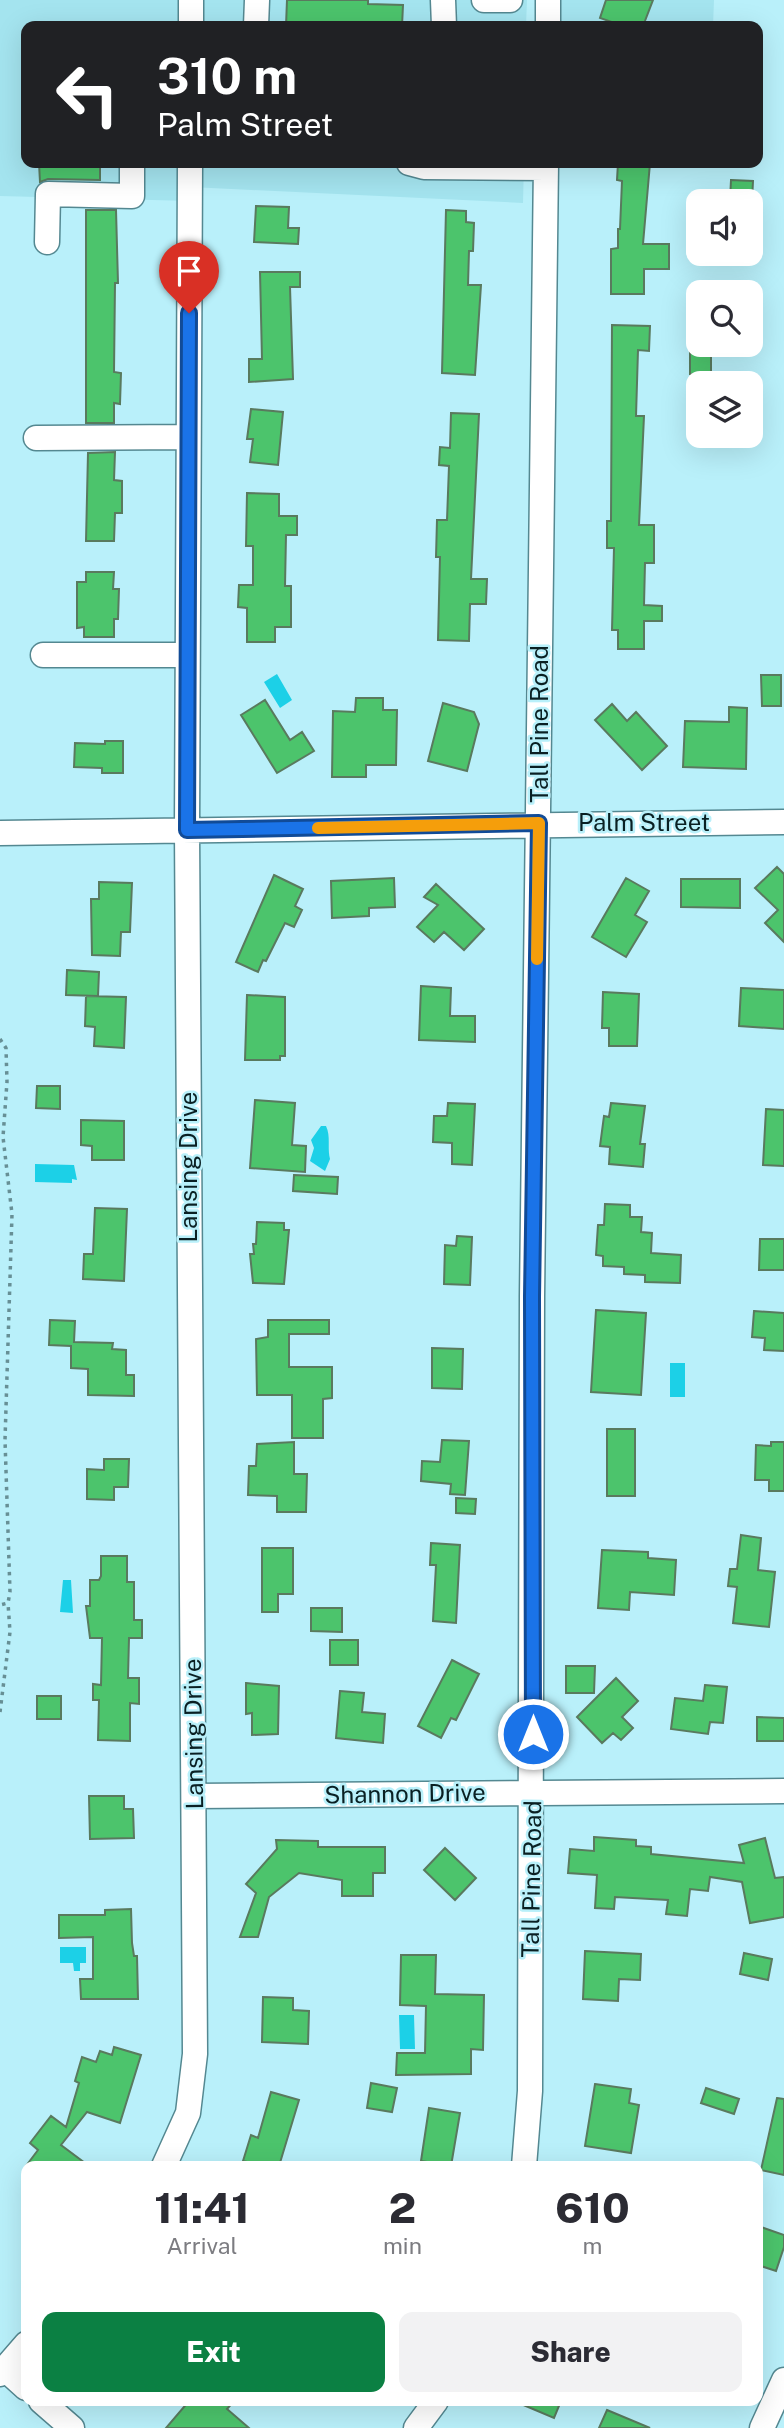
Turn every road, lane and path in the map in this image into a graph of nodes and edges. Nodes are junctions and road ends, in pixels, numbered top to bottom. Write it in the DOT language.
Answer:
graph roads {
  1 [pos="191,0"];
  2 [pos="257,0"];
  3 [pos="443,0"];
  4 [pos="484,0"];
  5 [pos="510,0"];
  6 [pos="548,0"];
  7 [pos="191,21"];
  8 [pos="256,21"];
  9 [pos="444,21"];
  10 [pos="548,21"];
  11 [pos="132,168"];
  12 [pos="190,168"];
  13 [pos="546,168"];
  14 [pos="47,242"];
  15 [pos="188,437"];
  16 [pos="36,438"];
  17 [pos="186,654"];
  18 [pos="43,656"];
  19 [pos="784,822"];
  20 [pos="539,823"];
  21 [pos="187,830"];
  22 [pos="0,833"];
  23 [pos="0,1039"];
  24 [pos="8,1603"];
  25 [pos="0,1605"];
  26 [pos="0,1712"];
  27 [pos="784,1791"];
  28 [pos="533,1792"];
  29 [pos="194,1796"];
  30 [pos="166,2161"];
  31 [pos="524,2161"];
  32 [pos="21,2350"];
  33 [pos="2,2372"];
  34 [pos="784,2380"];
  35 [pos="21,2385"];
  36 [pos="47,2406"];
  37 [pos="432,2406"];
  38 [pos="72,2428"];
  39 [pos="416,2428"];
  40 [pos="762,2428"];
  1 -- 7 [label="street"];
  2 -- 8 [label="street"];
  3 -- 9 [label="street"];
  4 -- 5 [label="street"];
  6 -- 10 [label="street"];
  11 -- 14 [label="street"];
  12 -- 15 [label="street, Lansing Drive"];
  13 -- 20 [label="street, Tall Pine Road"];
  15 -- 16 [label="street"];
  15 -- 17 [label="street, Lansing Drive"];
  17 -- 18 [label="street"];
  17 -- 21 [label="street, Lansing Drive"];
  19 -- 20 [label="street, Palm Street"];
  20 -- 21 [label="street, Palm Street"];
  20 -- 28 [label="street, Tall Pine Road"];
  21 -- 22 [label="street, Palm Street"];
  21 -- 29 [label="street, Lansing Drive"];
  23 -- 24 [label="path"];
  24 -- 25 [label="path"];
  24 -- 26 [label="path"];
  27 -- 28 [label="street, Shannon Drive"];
  28 -- 29 [label="street, Shannon Drive"];
  28 -- 31 [label="street, Tall Pine Road"];
  29 -- 30 [label="street, Lansing Drive"];
  32 -- 33 [label="street"];
  33 -- 35 [label="street"];
  34 -- 40 [label="street"];
  36 -- 38 [label="street"];
  37 -- 39 [label="street"];
}
